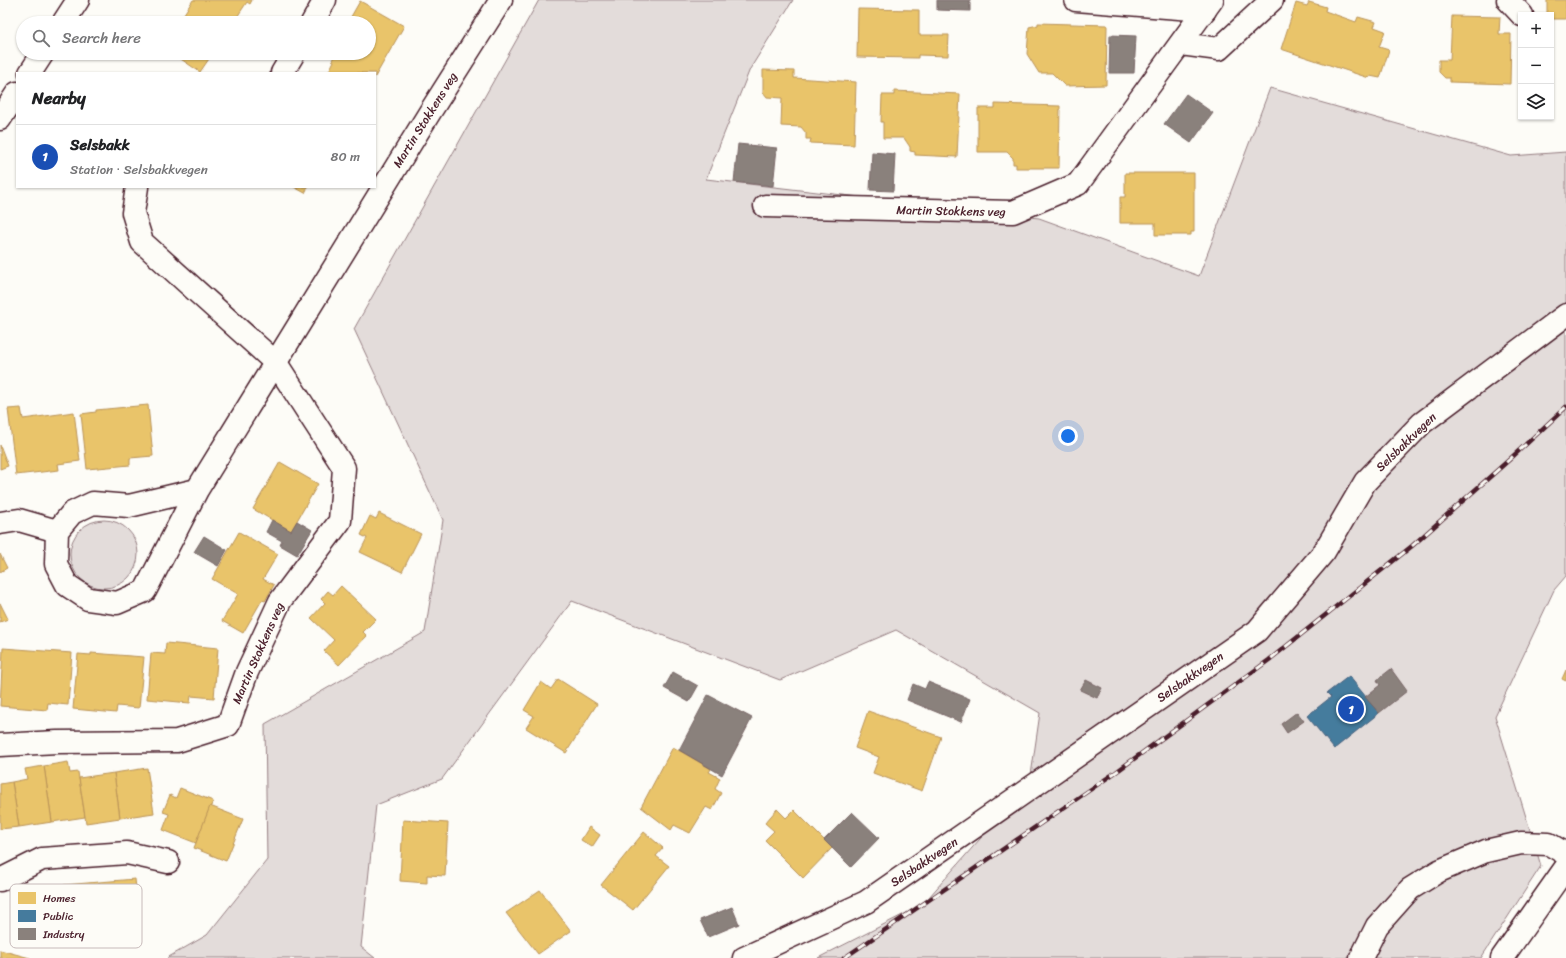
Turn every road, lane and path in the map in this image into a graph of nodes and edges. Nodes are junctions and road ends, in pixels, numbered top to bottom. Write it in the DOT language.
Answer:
graph roads {
  1 [pos="78,0"];
  2 [pos="325,0"];
  3 [pos="501,0"];
  4 [pos="1076,0"];
  5 [pos="1272,0"];
  6 [pos="1508,0"];
  7 [pos="1208,5"];
  8 [pos="1519,12"];
  9 [pos="68,16"];
  10 [pos="316,16"];
  11 [pos="1181,44"];
  12 [pos="39,60"];
  13 [pos="290,60"];
  14 [pos="31,72"];
  15 [pos="283,72"];
  16 [pos="16,95"];
  17 [pos="0,119"];
  18 [pos="137,188"];
  19 [pos="764,206"];
  20 [pos="1566,315"];
  21 [pos="276,364"];
  22 [pos="197,490"];
  23 [pos="0,523"];
  24 [pos="57,531"];
  25 [pos="0,745"];
  26 [pos="1566,854"];
  27 [pos="168,862"];
  28 [pos="1566,867"];
  29 [pos="0,880"];
  30 [pos="744,958"];
  31 [pos="1361,958"];
  32 [pos="1502,958"];
  1 -- 9 [label="street"];
  2 -- 10 [label="street"];
  3 -- 21 [label="street, Martin Stokkens veg"];
  4 -- 7 [label="street, Martin Stokkens veg"];
  5 -- 11 [label="street"];
  6 -- 8 [label="street"];
  7 -- 11 [label="street, Martin Stokkens veg"];
  11 -- 19 [label="street, Martin Stokkens veg"];
  12 -- 14 [label="street"];
  13 -- 15 [label="street"];
  16 -- 17 [label="street"];
  18 -- 21 [label="street, Martin Stokkens veg"];
  20 -- 30 [label="street, Selsbakkvegen"];
  21 -- 22 [label="street, Martin Stokkens veg"];
  21 -- 25 [label="street, Martin Stokkens veg"];
  22 -- 24 [label="street"];
  22 -- 24 [label="street, Martin Stokkens veg"];
  23 -- 24 [label="street"];
  26 -- 31 [label="street"];
  27 -- 29 [label="street"];
  28 -- 32 [label="street"];
}
